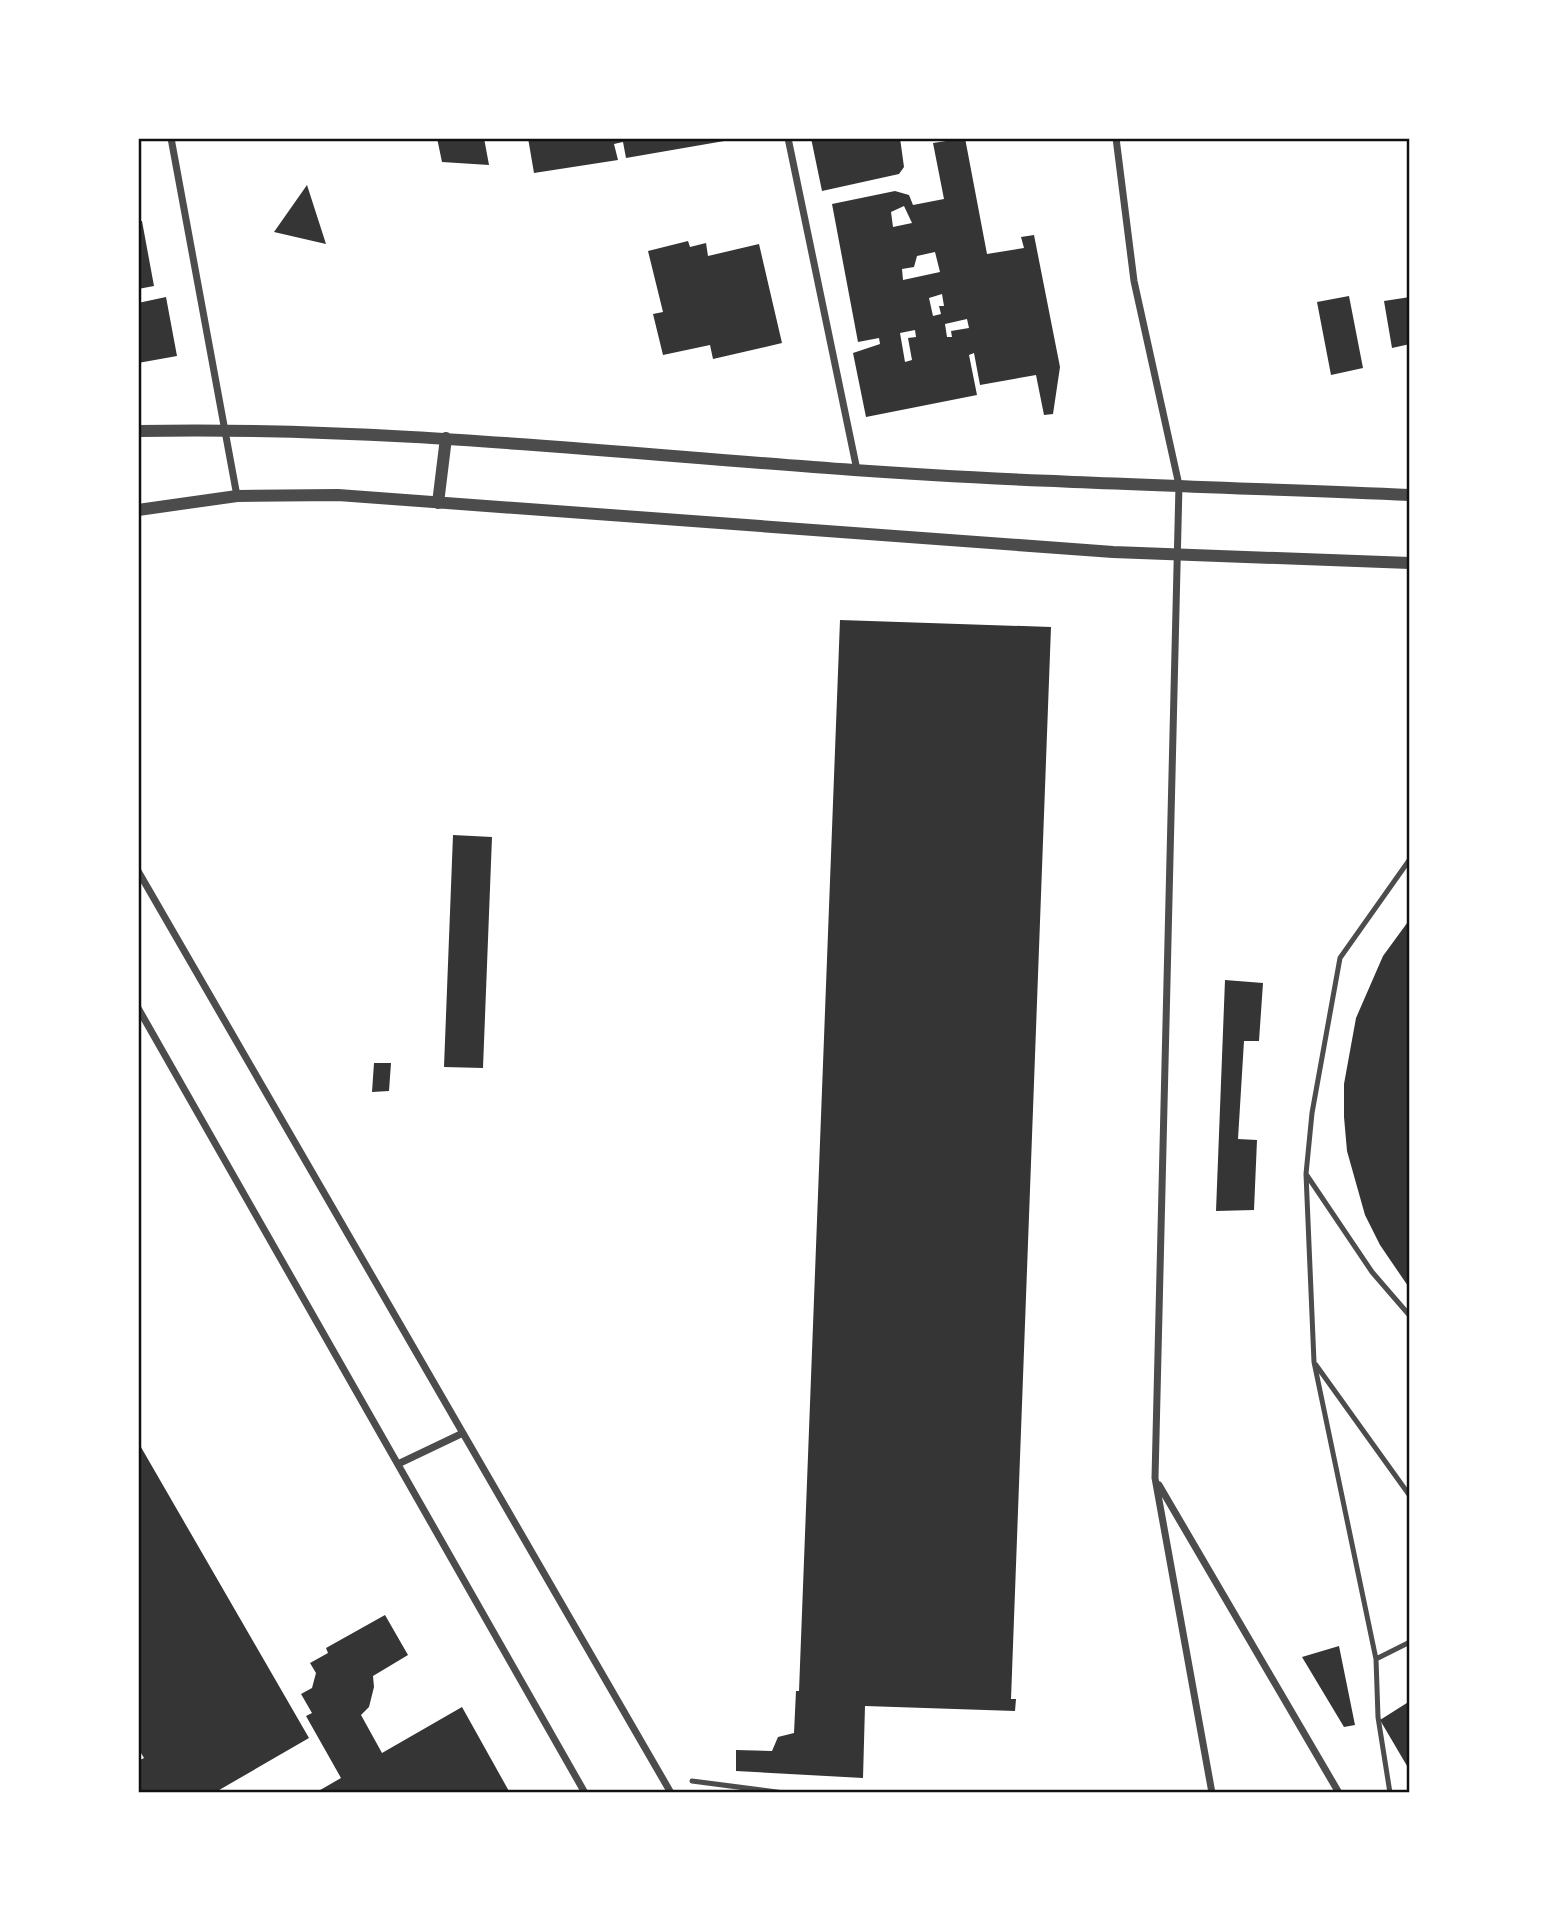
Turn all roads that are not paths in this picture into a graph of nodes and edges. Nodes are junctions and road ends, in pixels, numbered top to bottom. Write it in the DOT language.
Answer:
graph roads {
  1 [pos="171,138"];
  2 [pos="788,138"];
  3 [pos="1116,138"];
  4 [pos="224,429"];
  5 [pos="138,431"];
  6 [pos="446,438"];
  7 [pos="857,470"];
  8 [pos="1179,485"];
  9 [pos="1410,495"];
  10 [pos="237,496"];
  11 [pos="438,503"];
  12 [pos="138,510"];
  13 [pos="1177,554"];
  14 [pos="1410,563"];
  15 [pos="1410,859"];
  16 [pos="138,871"];
  17 [pos="138,1008"];
  18 [pos="1306,1174"];
  19 [pos="1410,1316"];
  20 [pos="1314,1362"];
  21 [pos="463,1433"];
  22 [pos="398,1464"];
  23 [pos="1155,1478"];
  24 [pos="1410,1496"];
  25 [pos="1410,1642"];
  26 [pos="1376,1659"];
  27 [pos="692,1781"];
  28 [pos="585,1793"];
  29 [pos="671,1793"];
  30 [pos="784,1793"];
  31 [pos="1212,1793"];
  32 [pos="1339,1793"];
  33 [pos="1390,1793"];
  1 -- 4 [label="street"];
  2 -- 7 [label="street"];
  3 -- 8 [label="street"];
  4 -- 5 [label="street"];
  4 -- 6 [label="street"];
  4 -- 10 [label="street"];
  6 -- 7 [label="street"];
  6 -- 11 [label="street"];
  7 -- 8 [label="street"];
  8 -- 9 [label="street"];
  8 -- 13 [label="street"];
  10 -- 11 [label="street"];
  10 -- 12 [label="street"];
  11 -- 13 [label="street"];
  13 -- 14 [label="street"];
  13 -- 23 [label="street"];
  15 -- 18 [label="lane"];
  16 -- 21 [label="street"];
  17 -- 22 [label="street"];
  18 -- 19 [label="lane"];
  18 -- 20 [label="lane"];
  20 -- 24 [label="lane"];
  20 -- 26 [label="lane"];
  21 -- 22 [label="street"];
  21 -- 29 [label="street"];
  22 -- 28 [label="street"];
  23 -- 31 [label="street"];
  23 -- 32 [label="street"];
  25 -- 26 [label="lane"];
  26 -- 33 [label="lane"];
  27 -- 30 [label="lane"];
}
